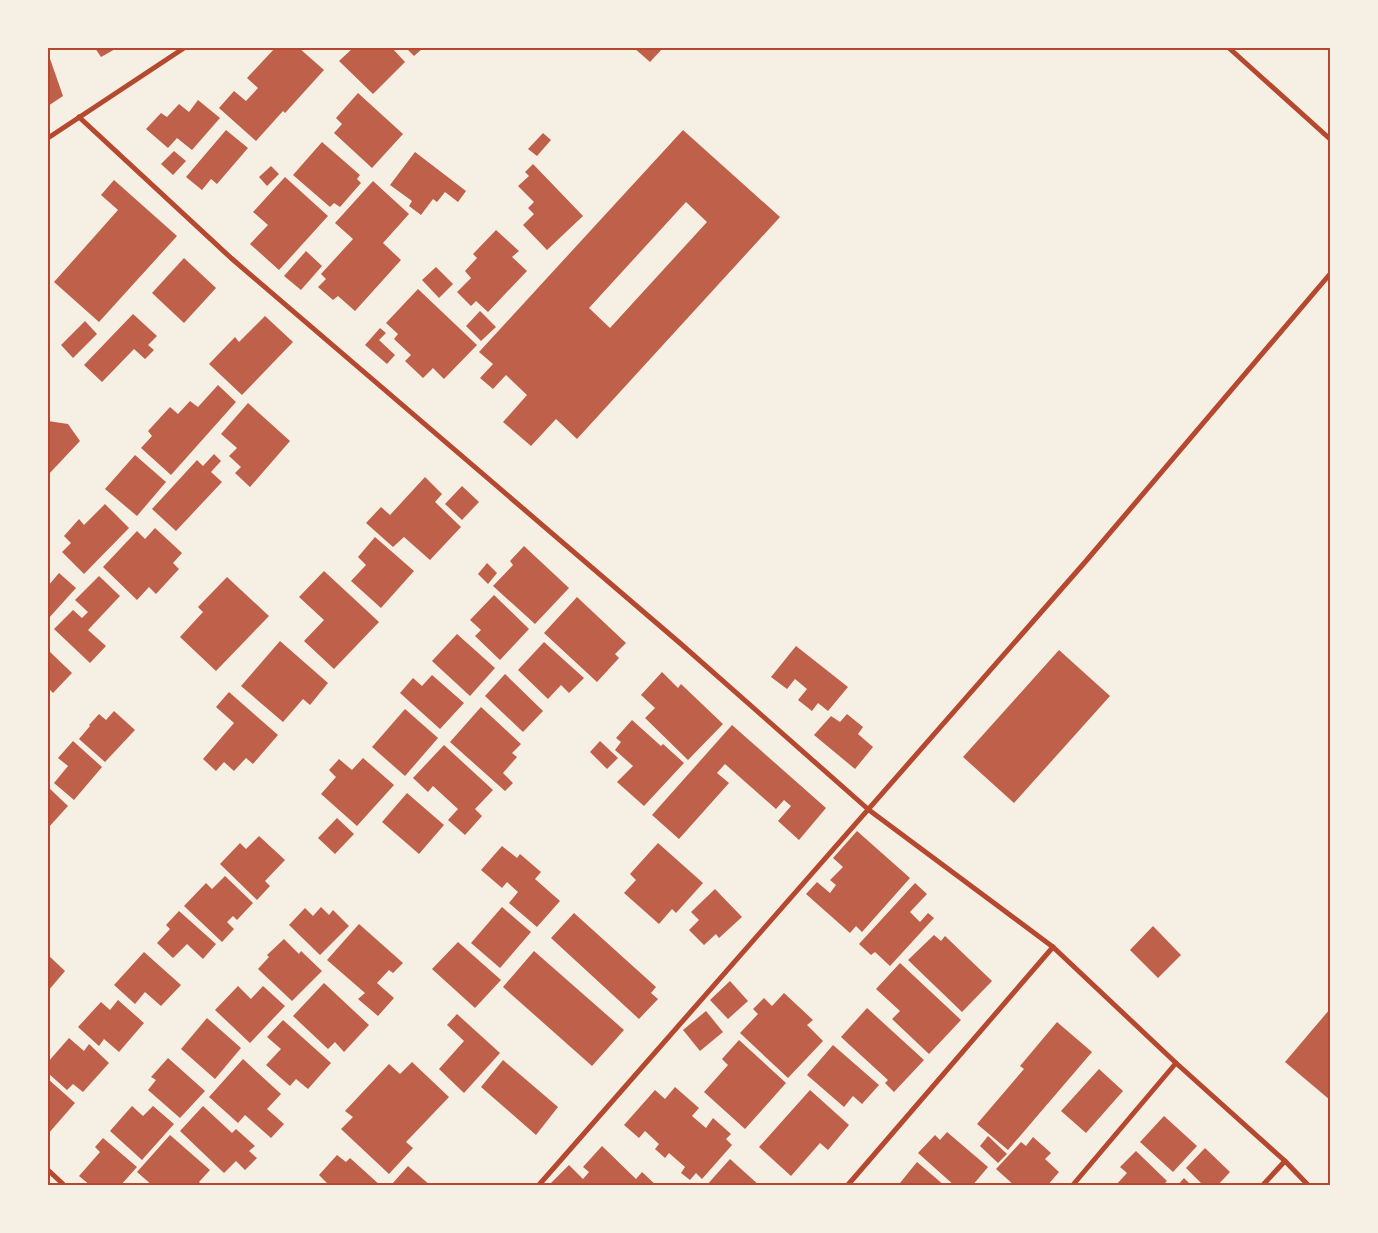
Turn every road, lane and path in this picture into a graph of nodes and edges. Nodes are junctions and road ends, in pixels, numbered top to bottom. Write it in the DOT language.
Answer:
graph roads {
  1 [pos="184,48"];
  2 [pos="1229,48"];
  3 [pos="79,117"];
  4 [pos="48,138"];
  5 [pos="1330,139"];
  6 [pos="1330,274"];
  7 [pos="868,810"];
  8 [pos="1053,947"];
  9 [pos="1176,1063"];
  10 [pos="1284,1161"];
  11 [pos="48,1170"];
  12 [pos="65,1186"];
  13 [pos="538,1186"];
  14 [pos="847,1186"];
  15 [pos="1072,1186"];
  16 [pos="1262,1186"];
  17 [pos="1309,1186"];
  1 -- 3 [label="street"];
  2 -- 5 [label="street"];
  3 -- 4 [label="street"];
  3 -- 7 [label="street"];
  6 -- 7 [label="street"];
  7 -- 8 [label="street"];
  7 -- 13 [label="street"];
  8 -- 9 [label="street"];
  8 -- 14 [label="street"];
  9 -- 10 [label="street"];
  9 -- 15 [label="street"];
  10 -- 16 [label="street"];
  10 -- 17 [label="street"];
  11 -- 12 [label="street"];
}
